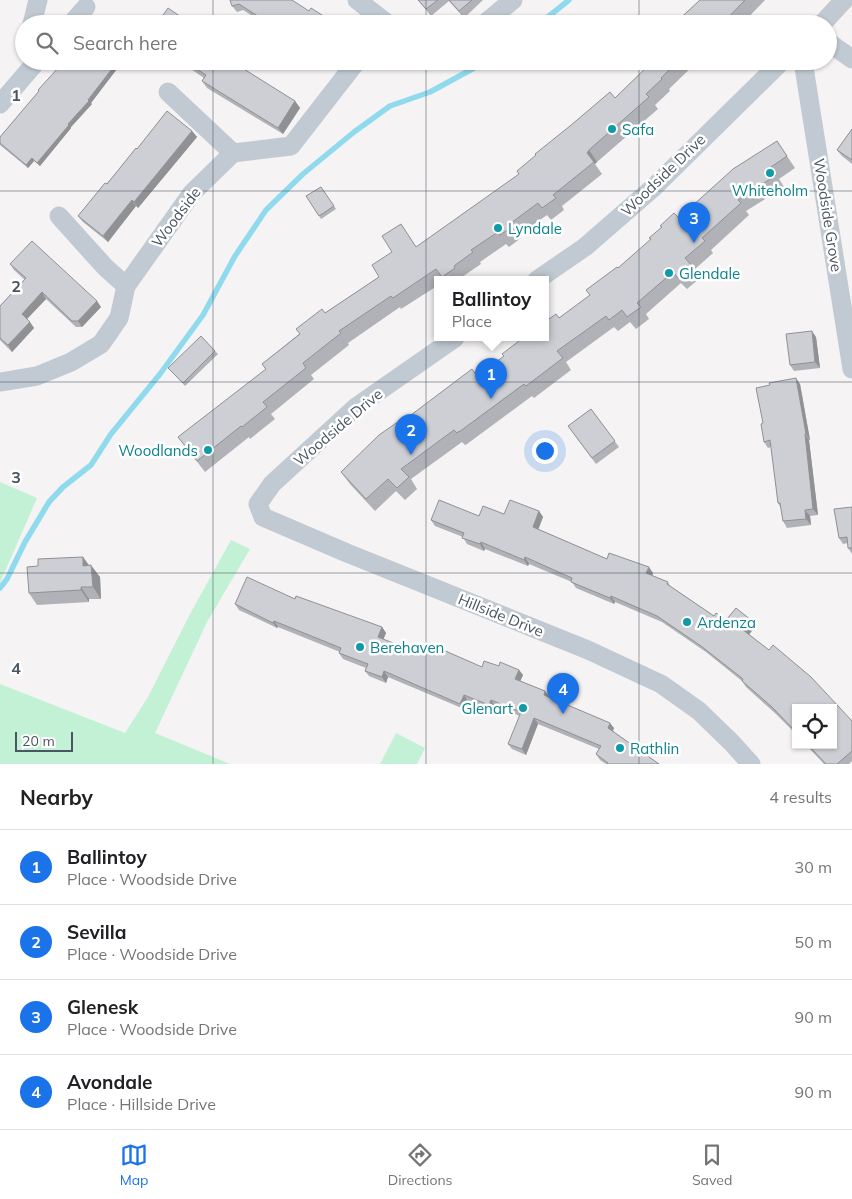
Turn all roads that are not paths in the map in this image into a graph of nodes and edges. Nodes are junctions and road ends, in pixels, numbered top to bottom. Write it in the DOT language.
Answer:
graph roads {
  1 [pos="38,0"];
  2 [pos="357,0"];
  3 [pos="513,0"];
  4 [pos="844,0"];
  5 [pos="86,7"];
  6 [pos="34,15"];
  7 [pos="79,15"];
  8 [pos="376,15"];
  9 [pos="495,15"];
  10 [pos="830,15"];
  11 [pos="837,48"];
  12 [pos="852,59"];
  13 [pos="29,70"];
  14 [pos="350,70"];
  15 [pos="773,70"];
  16 [pos="804,70"];
  17 [pos="168,92"];
  18 [pos="0,104"];
  19 [pos="233,153"];
  20 [pos="59,216"];
  21 [pos="543,276"];
  22 [pos="126,286"];
  23 [pos="451,341"];
  24 [pos="852,369"];
  25 [pos="0,382"];
  26 [pos="272,484"];
  27 [pos="751,764"];
  1 -- 6 [label="street"];
  2 -- 8 [label="street"];
  3 -- 9 [label="street"];
  4 -- 10 [label="street"];
  5 -- 7 [label="street"];
  11 -- 12 [label="street"];
  13 -- 18 [label="street"];
  14 -- 19 [label="street"];
  15 -- 21 [label="street, Woodside Drive"];
  16 -- 24 [label="street, Woodside Grove"];
  17 -- 19 [label="street"];
  19 -- 22 [label="street, Woodside"];
  20 -- 22 [label="street"];
  22 -- 25 [label="street, Woodside"];
  23 -- 26 [label="street, Woodside Drive"];
  26 -- 27 [label="street, Hillside Drive"];
}
